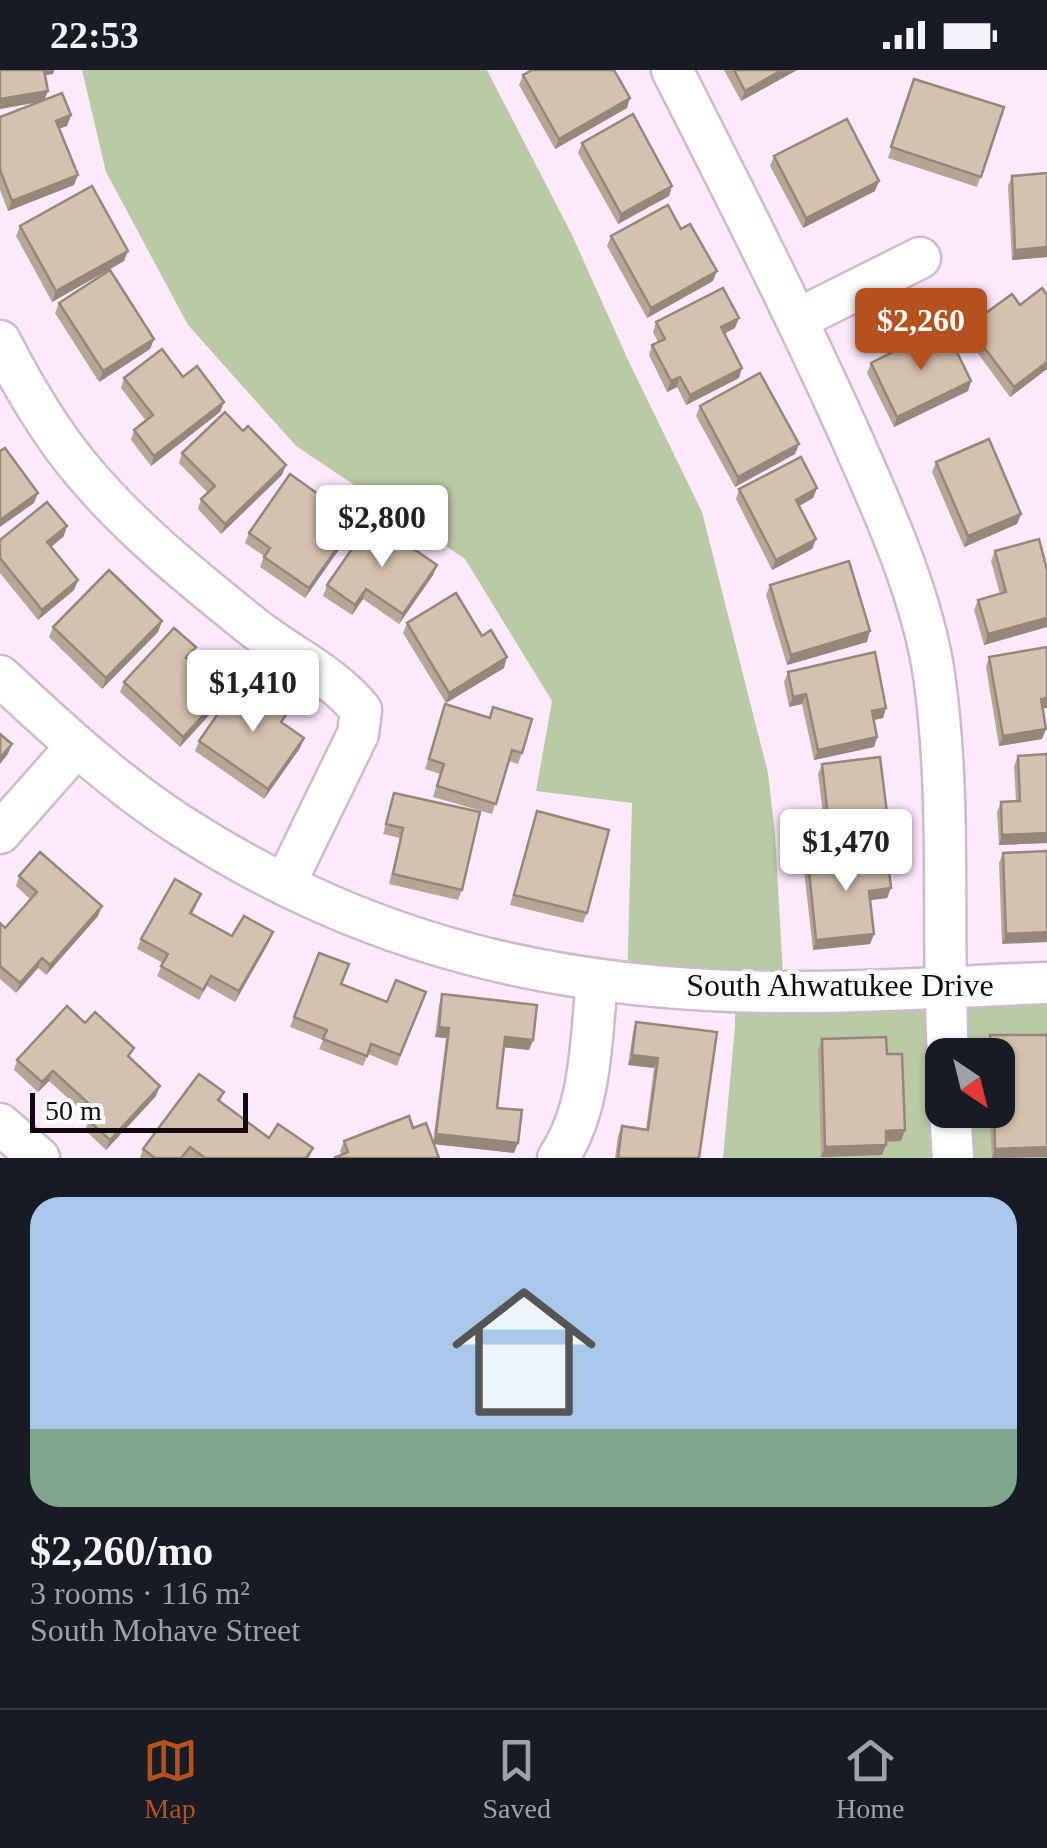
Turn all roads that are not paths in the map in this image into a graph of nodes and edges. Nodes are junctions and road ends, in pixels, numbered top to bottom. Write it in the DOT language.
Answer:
graph roads {
  1 [pos="672,70"];
  2 [pos="920,258"];
  3 [pos="798,319"];
  4 [pos="0,340"];
  5 [pos="0,676"];
  6 [pos="76,746"];
  7 [pos="0,833"];
  8 [pos="286,884"];
  9 [pos="597,980"];
  10 [pos="1047,983"];
  11 [pos="944,986"];
  12 [pos="947,1038"];
  13 [pos="0,1124"];
  14 [pos="951,1128"];
  15 [pos="39,1158"];
  16 [pos="558,1158"];
  17 [pos="953,1158"];
  1 -- 3 [label="street"];
  2 -- 3 [label="street"];
  3 -- 11 [label="street"];
  4 -- 8 [label="street"];
  5 -- 6 [label="street, South Ahwatukee Drive"];
  6 -- 7 [label="street"];
  6 -- 8 [label="street, South Ahwatukee Drive"];
  8 -- 9 [label="street, South Ahwatukee Drive"];
  9 -- 11 [label="street, South Ahwatukee Drive"];
  9 -- 16 [label="street"];
  10 -- 11 [label="street, South Ahwatukee Drive"];
  11 -- 12 [label="street"];
  13 -- 15 [label="street"];
  14 -- 17 [label="street"];
}
